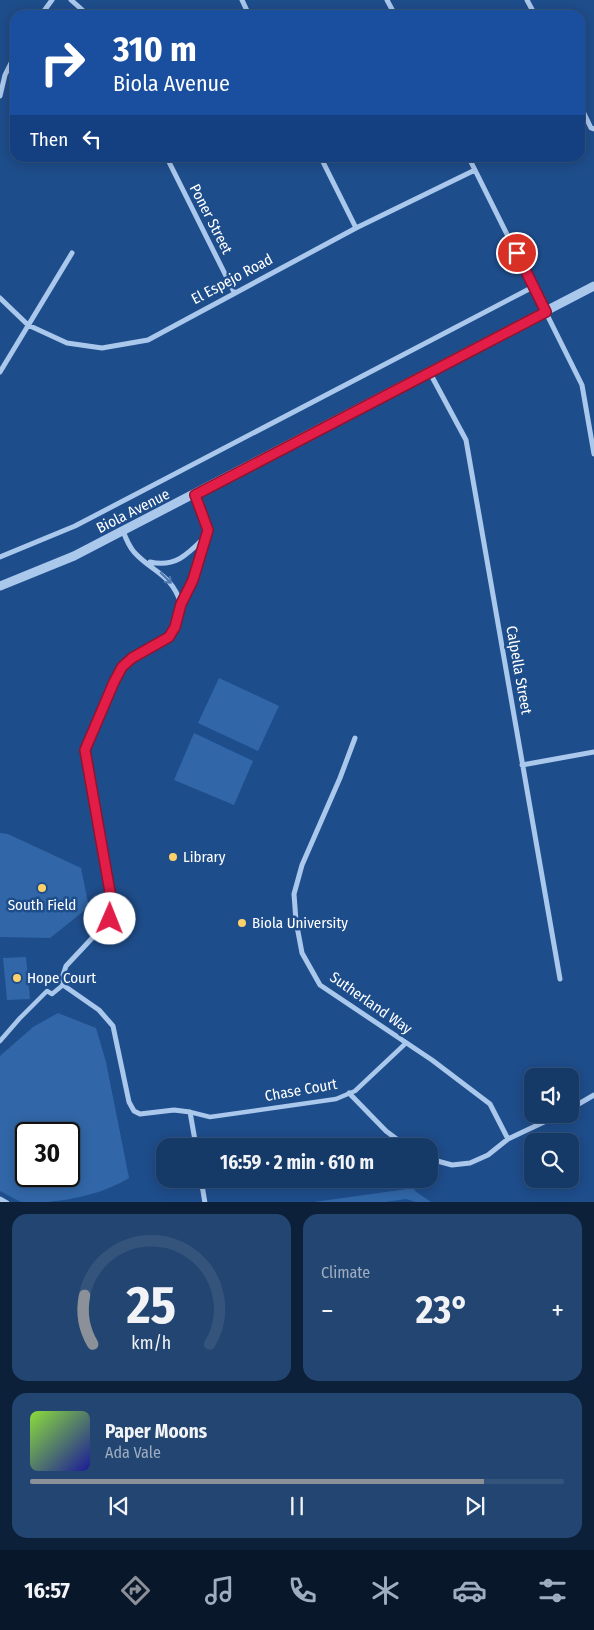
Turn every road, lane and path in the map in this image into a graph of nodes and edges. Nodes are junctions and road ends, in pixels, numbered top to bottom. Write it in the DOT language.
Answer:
graph roads {
  1 [pos="71,0"];
  2 [pos="82,10"];
  3 [pos="10,65"];
  4 [pos="0,96"];
  5 [pos="585,114"];
  6 [pos="593,128"];
  7 [pos="169,162"];
  8 [pos="323,162"];
  9 [pos="471,162"];
  10 [pos="475,170"];
  11 [pos="356,228"];
  12 [pos="72,253"];
  13 [pos="594,286"];
  14 [pos="533,287"];
  15 [pos="234,292"];
  16 [pos="0,298"];
  17 [pos="546,312"];
  18 [pos="28,324"];
  19 [pos="0,372"];
  20 [pos="430,373"];
  21 [pos="594,454"];
  22 [pos="195,495"];
  23 [pos="122,532"];
  24 [pos="207,535"];
  25 [pos="0,557"];
  26 [pos="147,562"];
  27 [pos="0,586"];
  28 [pos="181,604"];
  29 [pos="355,738"];
  30 [pos="594,752"];
  31 [pos="522,765"];
  32 [pos="560,979"];
  33 [pos="63,985"];
  34 [pos="0,1041"];
  35 [pos="406,1043"];
  36 [pos="349,1093"];
  37 [pos="594,1096"];
  38 [pos="579,1104"];
  39 [pos="190,1112"];
  40 [pos="542,1123"];
  41 [pos="195,1138"];
  42 [pos="395,1138"];
  43 [pos="508,1139"];
  44 [pos="438,1162"];
  45 [pos="203,1188"];
  46 [pos="0,1199"];
  47 [pos="7,1202"];
  48 [pos="205,1202"];
  1 -- 2 [label="street"];
  3 -- 4 [label="street"];
  5 -- 6 [label="street"];
  7 -- 15 [label="street, Poner Street"];
  8 -- 11 [label="street"];
  9 -- 10 [label="street"];
  10 -- 11 [label="street, El Espejo Road"];
  10 -- 14 [label="street"];
  11 -- 15 [label="street, El Espejo Road"];
  12 -- 18 [label="street"];
  13 -- 17 [label="street, Biola Avenue"];
  14 -- 17 [label="street"];
  14 -- 25 [label="street, Biola Avenue"];
  15 -- 18 [label="street, El Espejo Road"];
  16 -- 18 [label="street, El Espejo Road"];
  17 -- 20 [label="street, Biola Avenue"];
  17 -- 21 [label="street"];
  18 -- 19 [label="street"];
  20 -- 22 [label="street, Biola Avenue"];
  20 -- 31 [label="street, Calpella Street"];
  22 -- 23 [label="street, Biola Avenue"];
  22 -- 24 [label="street"];
  23 -- 26 [label="street"];
  23 -- 27 [label="street, Biola Avenue"];
  24 -- 26 [label="street"];
  24 -- 28 [label="street"];
  26 -- 28 [label="street, one-way"];
  28 -- 33 [label="street"];
  29 -- 35 [label="street, Sutherland Way"];
  30 -- 31 [label="street"];
  31 -- 32 [label="street, Calpella Street"];
  33 -- 34 [label="street"];
  33 -- 39 [label="street"];
  35 -- 36 [label="street, Chase Court"];
  35 -- 43 [label="street, Sutherland Way"];
  36 -- 39 [label="street, Chase Court"];
  36 -- 42 [label="street"];
  37 -- 38 [label="street"];
  39 -- 41 [label="street"];
  40 -- 43 [label="street"];
  43 -- 44 [label="street"];
  45 -- 48 [label="street"];
  46 -- 47 [label="street"];
}
